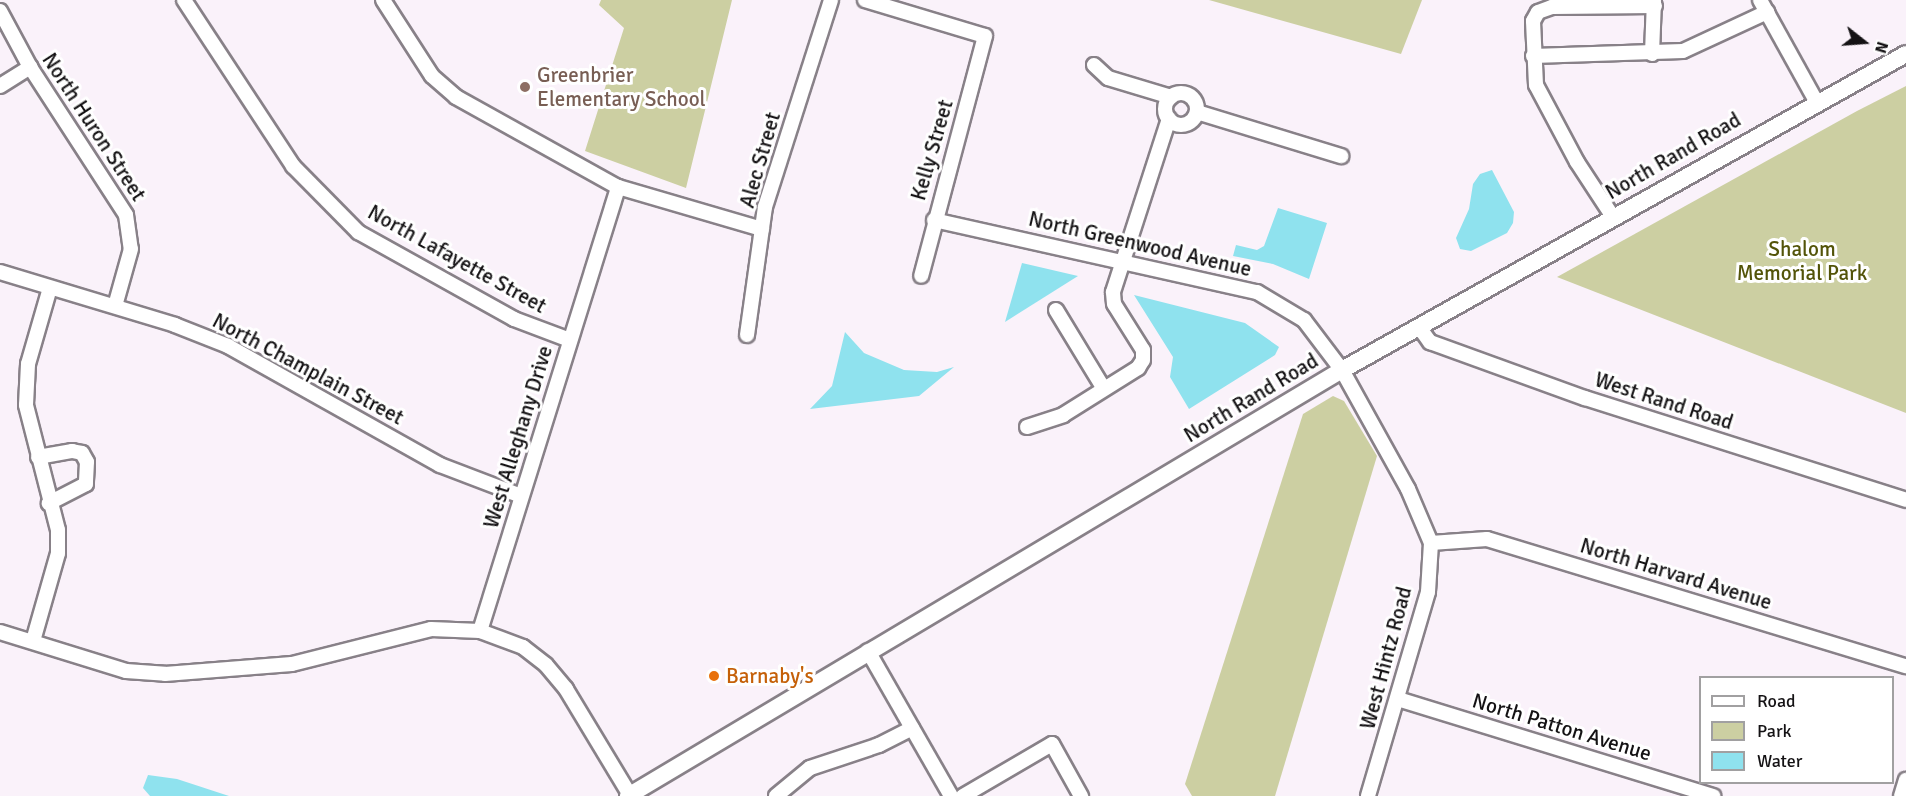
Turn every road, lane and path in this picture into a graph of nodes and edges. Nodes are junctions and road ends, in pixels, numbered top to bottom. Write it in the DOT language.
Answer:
graph roads {
  1 [pos="184,0"];
  2 [pos="383,0"];
  3 [pos="831,0"];
  4 [pos="865,0"];
  5 [pos="1654,3"];
  6 [pos="1763,6"];
  7 [pos="0,11"];
  8 [pos="6,40"];
  9 [pos="1652,54"];
  10 [pos="1906,54"];
  11 [pos="1533,56"];
  12 [pos="1094,65"];
  13 [pos="30,67"];
  14 [pos="0,86"];
  15 [pos="1171,97"];
  16 [pos="1816,101"];
  17 [pos="1197,112"];
  18 [pos="1168,119"];
  19 [pos="1341,156"];
  20 [pos="618,187"];
  21 [pos="1613,217"];
  22 [pos="934,220"];
  23 [pos="762,229"];
  24 [pos="1122,261"];
  25 [pos="0,272"];
  26 [pos="921,276"];
  27 [pos="50,288"];
  28 [pos="115,306"];
  29 [pos="1056,310"];
  30 [pos="1419,327"];
  31 [pos="747,335"];
  32 [pos="570,340"];
  33 [pos="1342,370"];
  34 [pos="1104,389"];
  35 [pos="1027,427"];
  36 [pos="38,457"];
  37 [pos="521,496"];
  38 [pos="1906,500"];
  39 [pos="49,503"];
  40 [pos="1431,543"];
  41 [pos="480,631"];
  42 [pos="0,632"];
  43 [pos="33,641"];
  44 [pos="868,651"];
  45 [pos="1906,666"];
  46 [pos="1398,699"];
  47 [pos="912,728"];
  48 [pos="1906,780"];
  49 [pos="629,795"];
  50 [pos="776,796"];
  51 [pos="951,796"];
  52 [pos="963,796"];
  53 [pos="1081,796"];
  54 [pos="1368,796"];
  55 [pos="1713,796"];
  56 [pos="1901,796"];
  1 -- 32 [label="street, North Lafayette Street"];
  2 -- 20 [label="street"];
  3 -- 23 [label="street, Alec Street"];
  4 -- 22 [label="street, Kelly Street"];
  5 -- 9 [label="street"];
  5 -- 11 [label="street"];
  6 -- 9 [label="street"];
  6 -- 16 [label="street"];
  7 -- 8 [label="street, North Huron Street"];
  8 -- 13 [label="street, North Huron Street"];
  9 -- 11 [label="street"];
  10 -- 16 [label="main road, North Rand Road"];
  11 -- 21 [label="street"];
  12 -- 15 [label="street"];
  13 -- 14 [label="street"];
  13 -- 28 [label="street, North Huron Street"];
  15 -- 17 [label="street"];
  15 -- 18 [label="street"];
  16 -- 21 [label="main road, North Rand Road"];
  17 -- 18 [label="street"];
  17 -- 19 [label="street"];
  18 -- 24 [label="street"];
  20 -- 23 [label="street"];
  20 -- 32 [label="street, West Alleghany Drive"];
  21 -- 30 [label="main road, North Rand Road"];
  22 -- 24 [label="street, North Greenwood Avenue"];
  22 -- 26 [label="street, Kelly Street"];
  23 -- 31 [label="street, Alec Street"];
  24 -- 33 [label="street, North Greenwood Avenue"];
  24 -- 34 [label="street"];
  25 -- 27 [label="street, North Champlain Street"];
  27 -- 28 [label="street, North Champlain Street"];
  27 -- 36 [label="street"];
  28 -- 37 [label="street, North Champlain Street"];
  29 -- 34 [label="street"];
  30 -- 33 [label="main road, North Rand Road"];
  30 -- 38 [label="street, West Rand Road"];
  32 -- 37 [label="street, West Alleghany Drive"];
  33 -- 40 [label="street, West Hintz Road"];
  33 -- 44 [label="main road, North Rand Road"];
  34 -- 35 [label="street"];
  36 -- 39 [label="street"];
  36 -- 39 [label="street"];
  37 -- 41 [label="street, West Alleghany Drive"];
  39 -- 43 [label="street"];
  40 -- 45 [label="street, North Harvard Avenue"];
  40 -- 46 [label="street, West Hintz Road"];
  41 -- 43 [label="street"];
  41 -- 49 [label="street"];
  42 -- 43 [label="street"];
  44 -- 47 [label="street"];
  44 -- 49 [label="main road, North Rand Road"];
  46 -- 54 [label="street, West Hintz Road"];
  46 -- 55 [label="street, North Patton Avenue"];
  47 -- 50 [label="street"];
  47 -- 51 [label="street"];
  48 -- 56 [label="street"];
  52 -- 53 [label="street"];
}
